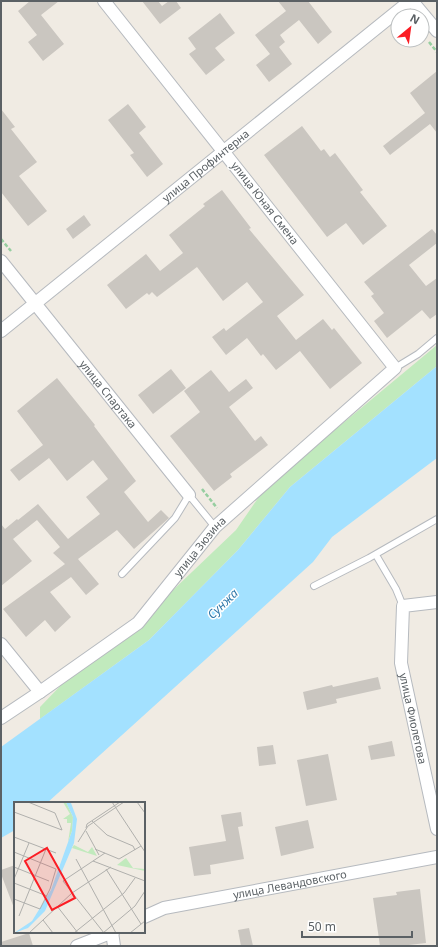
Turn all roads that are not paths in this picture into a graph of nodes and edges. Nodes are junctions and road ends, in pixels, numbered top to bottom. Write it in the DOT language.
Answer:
graph roads {
  1 [pos="104,1"];
  2 [pos="411,1"];
  3 [pos="437,31"];
  4 [pos="224,152"];
  5 [pos="1,261"];
  6 [pos="35,304"];
  7 [pos="1,331"];
  8 [pos="437,338"];
  9 [pos="395,368"];
  10 [pos="189,495"];
  11 [pos="437,519"];
  12 [pos="215,527"];
  13 [pos="376,555"];
  14 [pos="122,574"];
  15 [pos="314,586"];
  16 [pos="437,602"];
  17 [pos="403,606"];
  18 [pos="1,644"];
  19 [pos="40,692"];
  20 [pos="1,718"];
  21 [pos="437,829"];
  22 [pos="437,857"];
  23 [pos="145,917"];
  24 [pos="109,933"];
  25 [pos="112,933"];
  26 [pos="76,946"];
  27 [pos="114,946"];
  1 -- 4 [label="street, улица Юная Смена"];
  2 -- 3 [label="street"];
  2 -- 4 [label="street, улица Профинтерна"];
  4 -- 6 [label="street, улица Профинтерна"];
  4 -- 9 [label="street, улица Юная Смена"];
  5 -- 6 [label="street, улица Спартака"];
  6 -- 7 [label="street, улица Профинтерна"];
  6 -- 10 [label="street, улица Спартака"];
  8 -- 9 [label="lane"];
  9 -- 12 [label="street, улица Зюзина"];
  10 -- 12 [label="lane, улица Спартака"];
  10 -- 14 [label="lane"];
  11 -- 13 [label="lane"];
  12 -- 19 [label="street, улица Зюзина"];
  13 -- 15 [label="lane"];
  13 -- 17 [label="lane"];
  16 -- 17 [label="street"];
  17 -- 21 [label="street, улица Фиолетова"];
  18 -- 19 [label="street"];
  19 -- 20 [label="street, улица Зюзина"];
  22 -- 23 [label="street, улица Левандовского"];
  24 -- 26 [label="street"];
  25 -- 27 [label="street"];
}
